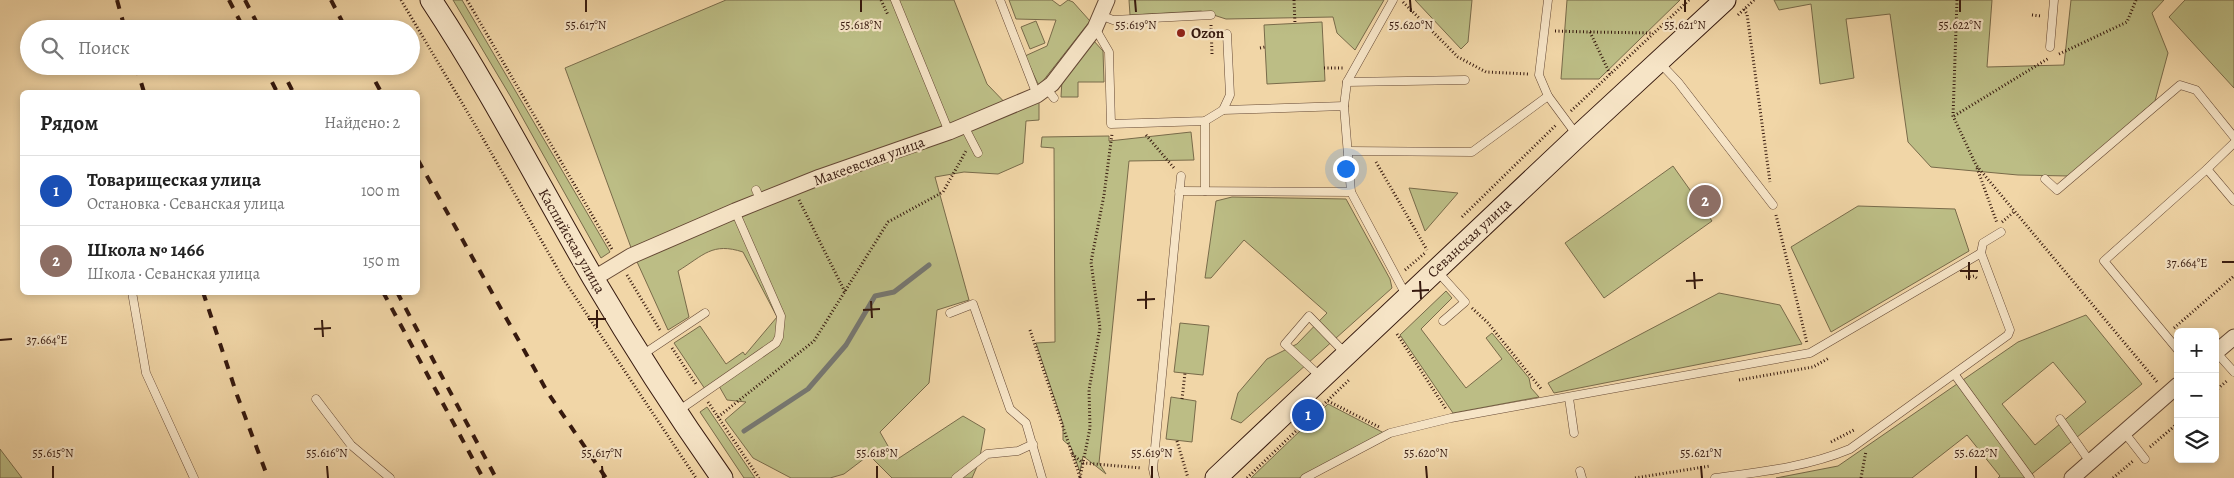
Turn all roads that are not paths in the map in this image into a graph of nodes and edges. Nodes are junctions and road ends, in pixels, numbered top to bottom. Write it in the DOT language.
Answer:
graph roads {
  1 [pos="431,0"];
  2 [pos="895,0"];
  3 [pos="1000,0"];
  4 [pos="1107,0"];
  5 [pos="1393,0"];
  6 [pos="1548,0"];
  7 [pos="1725,0"];
  8 [pos="2054,0"];
  9 [pos="1211,15"];
  10 [pos="1098,21"];
  11 [pos="1227,34"];
  12 [pos="2050,47"];
  13 [pos="1659,62"];
  14 [pos="1465,80"];
  15 [pos="1347,82"];
  16 [pos="1046,94"];
  17 [pos="1548,96"];
  18 [pos="1344,106"];
  19 [pos="1223,110"];
  20 [pos="1205,121"];
  21 [pos="964,126"];
  22 [pos="949,132"];
  23 [pos="1578,136"];
  24 [pos="2234,137"];
  25 [pos="2234,143"];
  26 [pos="1348,151"];
  27 [pos="978,153"];
  28 [pos="2206,169"];
  29 [pos="1181,176"];
  30 [pos="2045,179"];
  31 [pos="1179,191"];
  32 [pos="1205,191"];
  33 [pos="1351,192"];
  34 [pos="2234,201"];
  35 [pos="1773,205"];
  36 [pos="735,211"];
  37 [pos="2001,232"];
  38 [pos="1981,253"];
  39 [pos="1436,269"];
  40 [pos="593,279"];
  41 [pos="133,295"];
  42 [pos="1407,297"];
  43 [pos="705,313"];
  44 [pos="950,313"];
  45 [pos="1443,321"];
  46 [pos="2234,337"];
  47 [pos="2174,345"];
  48 [pos="2219,350"];
  49 [pos="1346,354"];
  50 [pos="640,356"];
  51 [pos="2219,356"];
  52 [pos="2234,373"];
  53 [pos="1955,375"];
  54 [pos="1321,377"];
  55 [pos="2174,388"];
  56 [pos="1569,398"];
  57 [pos="316,399"];
  58 [pos="676,412"];
  59 [pos="2060,419"];
  60 [pos="2124,432"];
  61 [pos="1574,433"];
  62 [pos="1032,444"];
  63 [pos="2146,459"];
  64 [pos="2090,462"];
  65 [pos="194,478"];
  66 [pos="390,478"];
  67 [pos="722,478"];
  68 [pos="956,478"];
  69 [pos="1042,478"];
  70 [pos="1154,478"];
  71 [pos="1216,478"];
  72 [pos="1305,478"];
  73 [pos="1715,478"];
  74 [pos="2030,478"];
  75 [pos="2072,478"];
  1 -- 40 [label="street, Каспийская улица"];
  2 -- 22 [label="lane"];
  3 -- 16 [label="lane"];
  4 -- 10 [label="street, Макеевская улица"];
  5 -- 15 [label="lane"];
  6 -- 17 [label="lane"];
  7 -- 13 [label="street, Севанская улица"];
  8 -- 12 [label="lane"];
  9 -- 10 [label="lane"];
  10 -- 16 [label="street, Макеевская улица"];
  10 -- 20 [label="lane"];
  11 -- 19 [label="lane"];
  13 -- 23 [label="street, Севанская улица"];
  13 -- 35 [label="lane"];
  14 -- 15 [label="lane"];
  15 -- 18 [label="lane"];
  16 -- 21 [label="street, Макеевская улица"];
  17 -- 23 [label="lane"];
  17 -- 26 [label="lane"];
  18 -- 19 [label="lane"];
  18 -- 26 [label="lane"];
  19 -- 20 [label="lane"];
  20 -- 32 [label="lane"];
  21 -- 22 [label="street, Макеевская улица"];
  21 -- 27 [label="lane"];
  22 -- 36 [label="street, Макеевская улица"];
  23 -- 39 [label="street, Севанская улица"];
  24 -- 30 [label="lane"];
  25 -- 28 [label="lane"];
  26 -- 33 [label="lane"];
  28 -- 34 [label="lane"];
  28 -- 47 [label="lane"];
  29 -- 31 [label="lane"];
  31 -- 32 [label="lane"];
  31 -- 70 [label="lane"];
  32 -- 33 [label="lane"];
  33 -- 42 [label="lane"];
  36 -- 40 [label="street, Макеевская улица"];
  36 -- 58 [label="lane"];
  37 -- 38 [label="lane"];
  38 -- 53 [label="lane"];
  38 -- 56 [label="lane"];
  39 -- 42 [label="street, Севанская улица"];
  39 -- 45 [label="lane"];
  40 -- 50 [label="street, Каспийская улица"];
  41 -- 65 [label="lane"];
  42 -- 49 [label="street, Севанская улица"];
  43 -- 50 [label="lane"];
  44 -- 62 [label="lane"];
  46 -- 48 [label="street"];
  49 -- 54 [label="street, Севанская улица"];
  49 -- 54 [label="lane"];
  50 -- 58 [label="street, Каспийская улица"];
  51 -- 52 [label="lane"];
  53 -- 73 [label="lane"];
  53 -- 74 [label="lane"];
  54 -- 71 [label="street, Севанская улица"];
  55 -- 60 [label="street"];
  56 -- 61 [label="lane"];
  56 -- 72 [label="lane"];
  57 -- 66 [label="lane"];
  58 -- 67 [label="street, Каспийская улица"];
  59 -- 64 [label="lane"];
  60 -- 63 [label="lane"];
  60 -- 64 [label="street"];
  62 -- 68 [label="lane"];
  62 -- 69 [label="lane"];
  64 -- 75 [label="street"];
}
